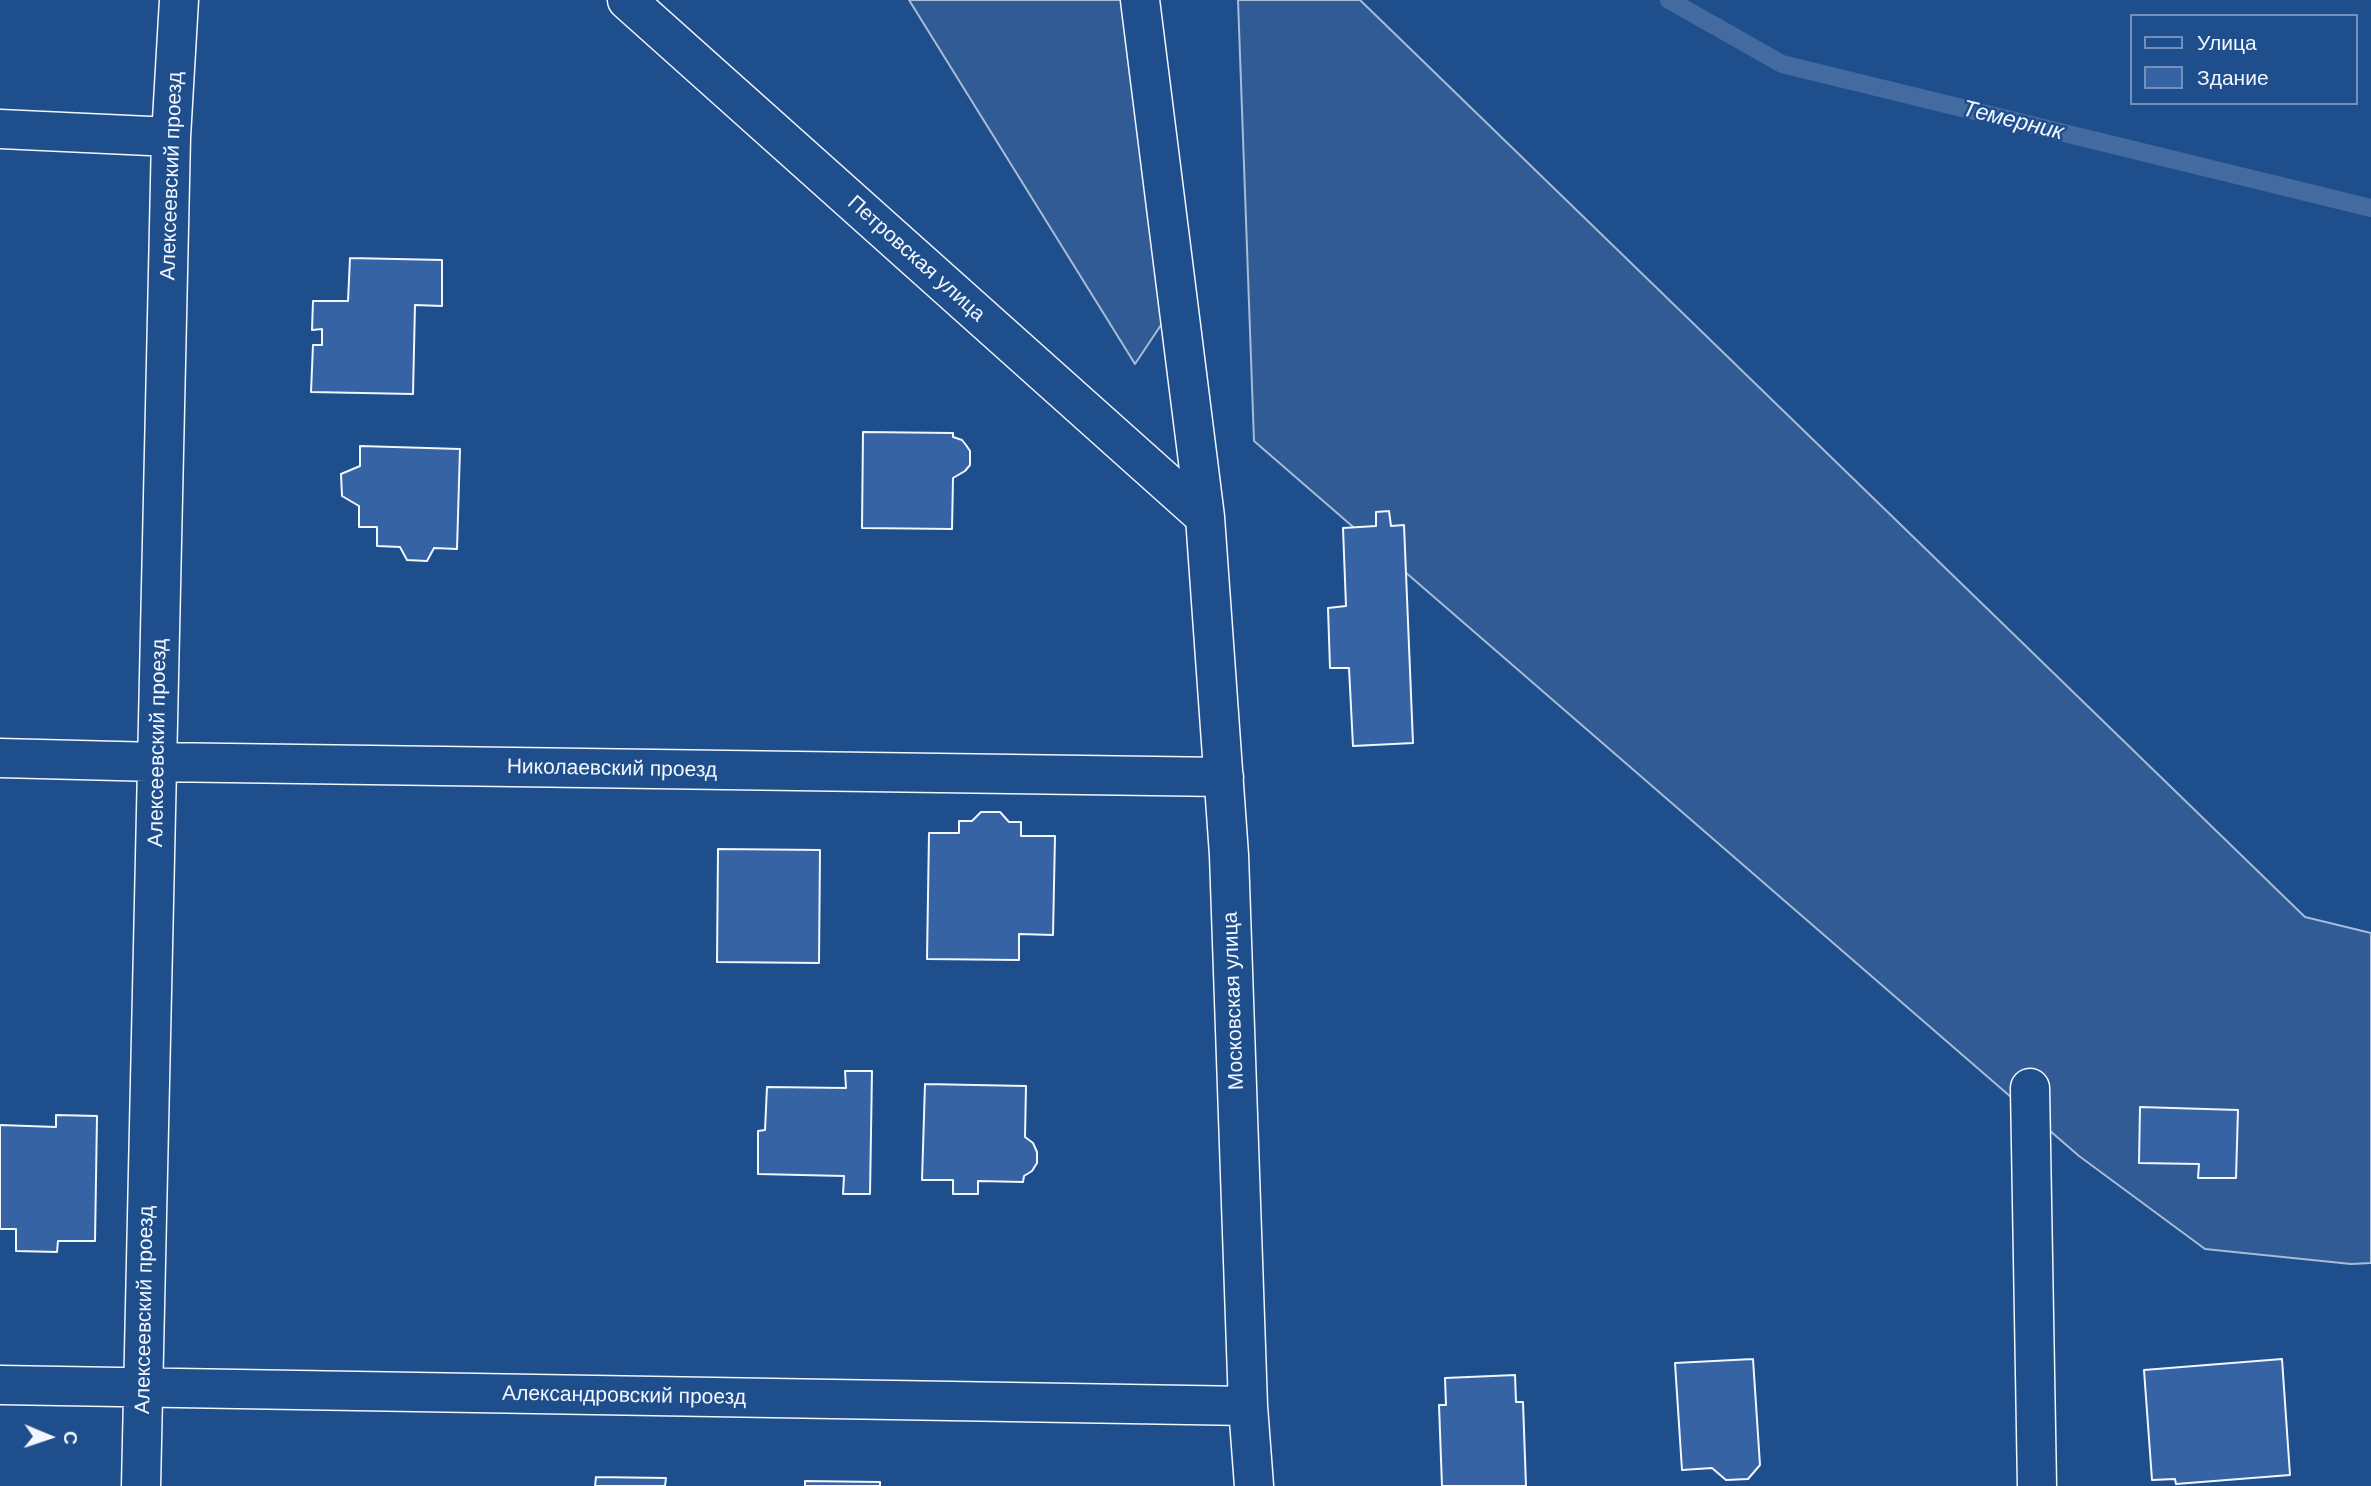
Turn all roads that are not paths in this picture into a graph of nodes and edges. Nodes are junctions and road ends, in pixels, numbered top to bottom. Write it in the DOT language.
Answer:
graph roads {
  1 [pos="179,0"];
  2 [pos="627,0"];
  3 [pos="1140,0"];
  4 [pos="0,129"];
  5 [pos="171,137"];
  6 [pos="1205,517"];
  7 [pos="0,758"];
  8 [pos="157,762"];
  9 [pos="1224,777"];
  10 [pos="2030,1088"];
  11 [pos="0,1385"];
  12 [pos="143,1388"];
  13 [pos="1248,1406"];
  14 [pos="141,1486"];
  15 [pos="1254,1486"];
  16 [pos="2037,1486"];
  1 -- 5 [label="street, Алексеевский проезд"];
  2 -- 6 [label="street, Петровская улица"];
  3 -- 6 [label="street, Московская улица"];
  4 -- 5 [label="street"];
  5 -- 8 [label="street, Алексеевский проезд"];
  6 -- 9 [label="street, Московская улица"];
  7 -- 8 [label="street, Николаевский проезд"];
  8 -- 9 [label="street, Николаевский проезд"];
  8 -- 12 [label="street, Алексеевский проезд"];
  9 -- 13 [label="street, Московская улица"];
  10 -- 16 [label="street"];
  11 -- 12 [label="street, Александровский проезд"];
  12 -- 13 [label="street, Александровский проезд"];
  12 -- 14 [label="street, Алексеевский проезд"];
  13 -- 15 [label="street, Московская улица"];
}
